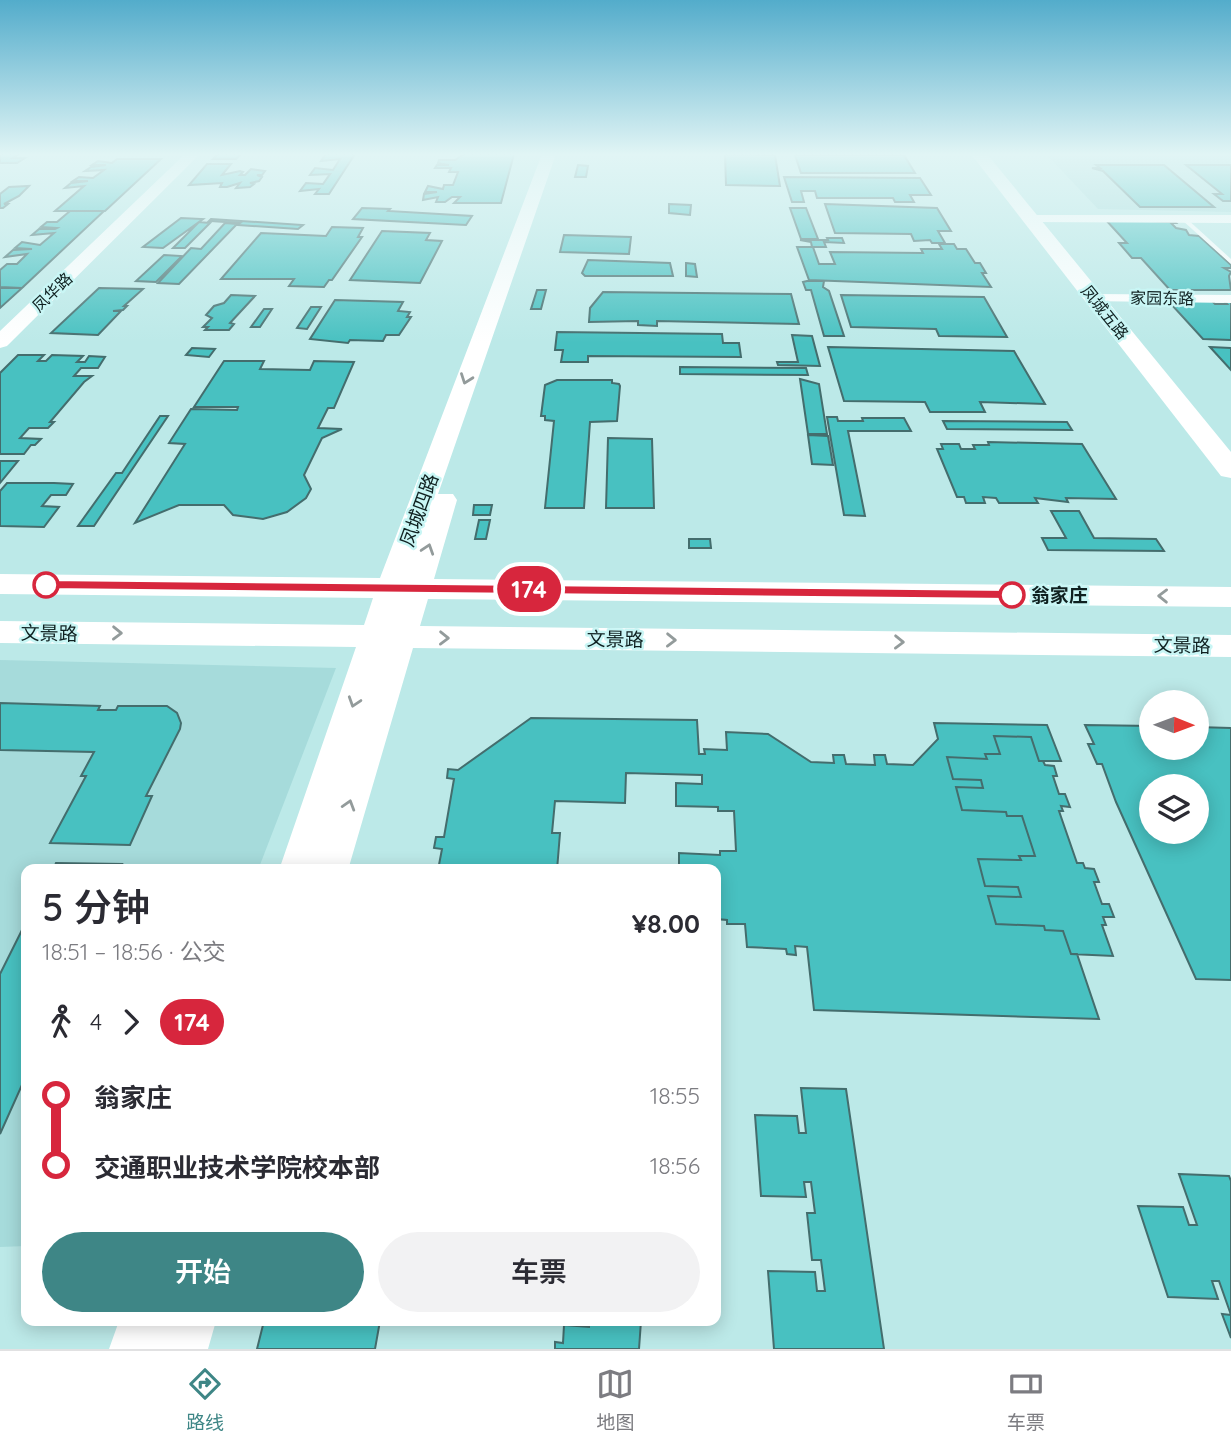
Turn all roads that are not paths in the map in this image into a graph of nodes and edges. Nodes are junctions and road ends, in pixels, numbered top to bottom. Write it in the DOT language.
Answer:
graph roads {
  1 [pos="128,217"];
  2 [pos="528,217"];
  3 [pos="538,217"];
  4 [pos="1038,219"];
  5 [pos="1184,219"];
  6 [pos="1231,219"];
  7 [pos="1231,262"];
  8 [pos="1101,298"];
  9 [pos="1231,299"];
  10 [pos="0,342"];
  11 [pos="1231,447"];
  12 [pos="1231,470"];
  13 [pos="0,584"];
  14 [pos="403,587"];
  15 [pos="1231,597"];
  16 [pos="0,632"];
  17 [pos="388,637"];
  18 [pos="1231,646"];
  19 [pos="300,864"];
  20 [pos="331,864"];
  21 [pos="144,1326"];
  22 [pos="188,1326"];
  23 [pos="136,1349"];
  24 [pos="181,1349"];
  1 -- 10 [label="street, 凤华路"];
  2 -- 14 [label="street, 凤城四路, one-way"];
  14 -- 3 [label="street, 凤城四路, one-way"];
  4 -- 5 [label="street"];
  4 -- 8 [label="main road, 凤城五路"];
  5 -- 6 [label="street"];
  5 -- 7 [label="lane"];
  8 -- 9 [label="street, 家园东路"];
  8 -- 11 [label="main road, 凤城五路"];
  8 -- 12 [label="main road, 凤城五路"];
  13 -- 14 [label="street"];
  15 -- 14 [label="street, one-way"];
  14 -- 17 [label="street, 凤城四路"];
  16 -- 17 [label="street, 文景路, one-way"];
  17 -- 18 [label="street, 文景路, one-way"];
  17 -- 19 [label="street, 凤城四路, one-way"];
  20 -- 17 [label="street, 凤城四路, one-way"];
  21 -- 23 [label="street"];
  22 -- 24 [label="street"];
}
